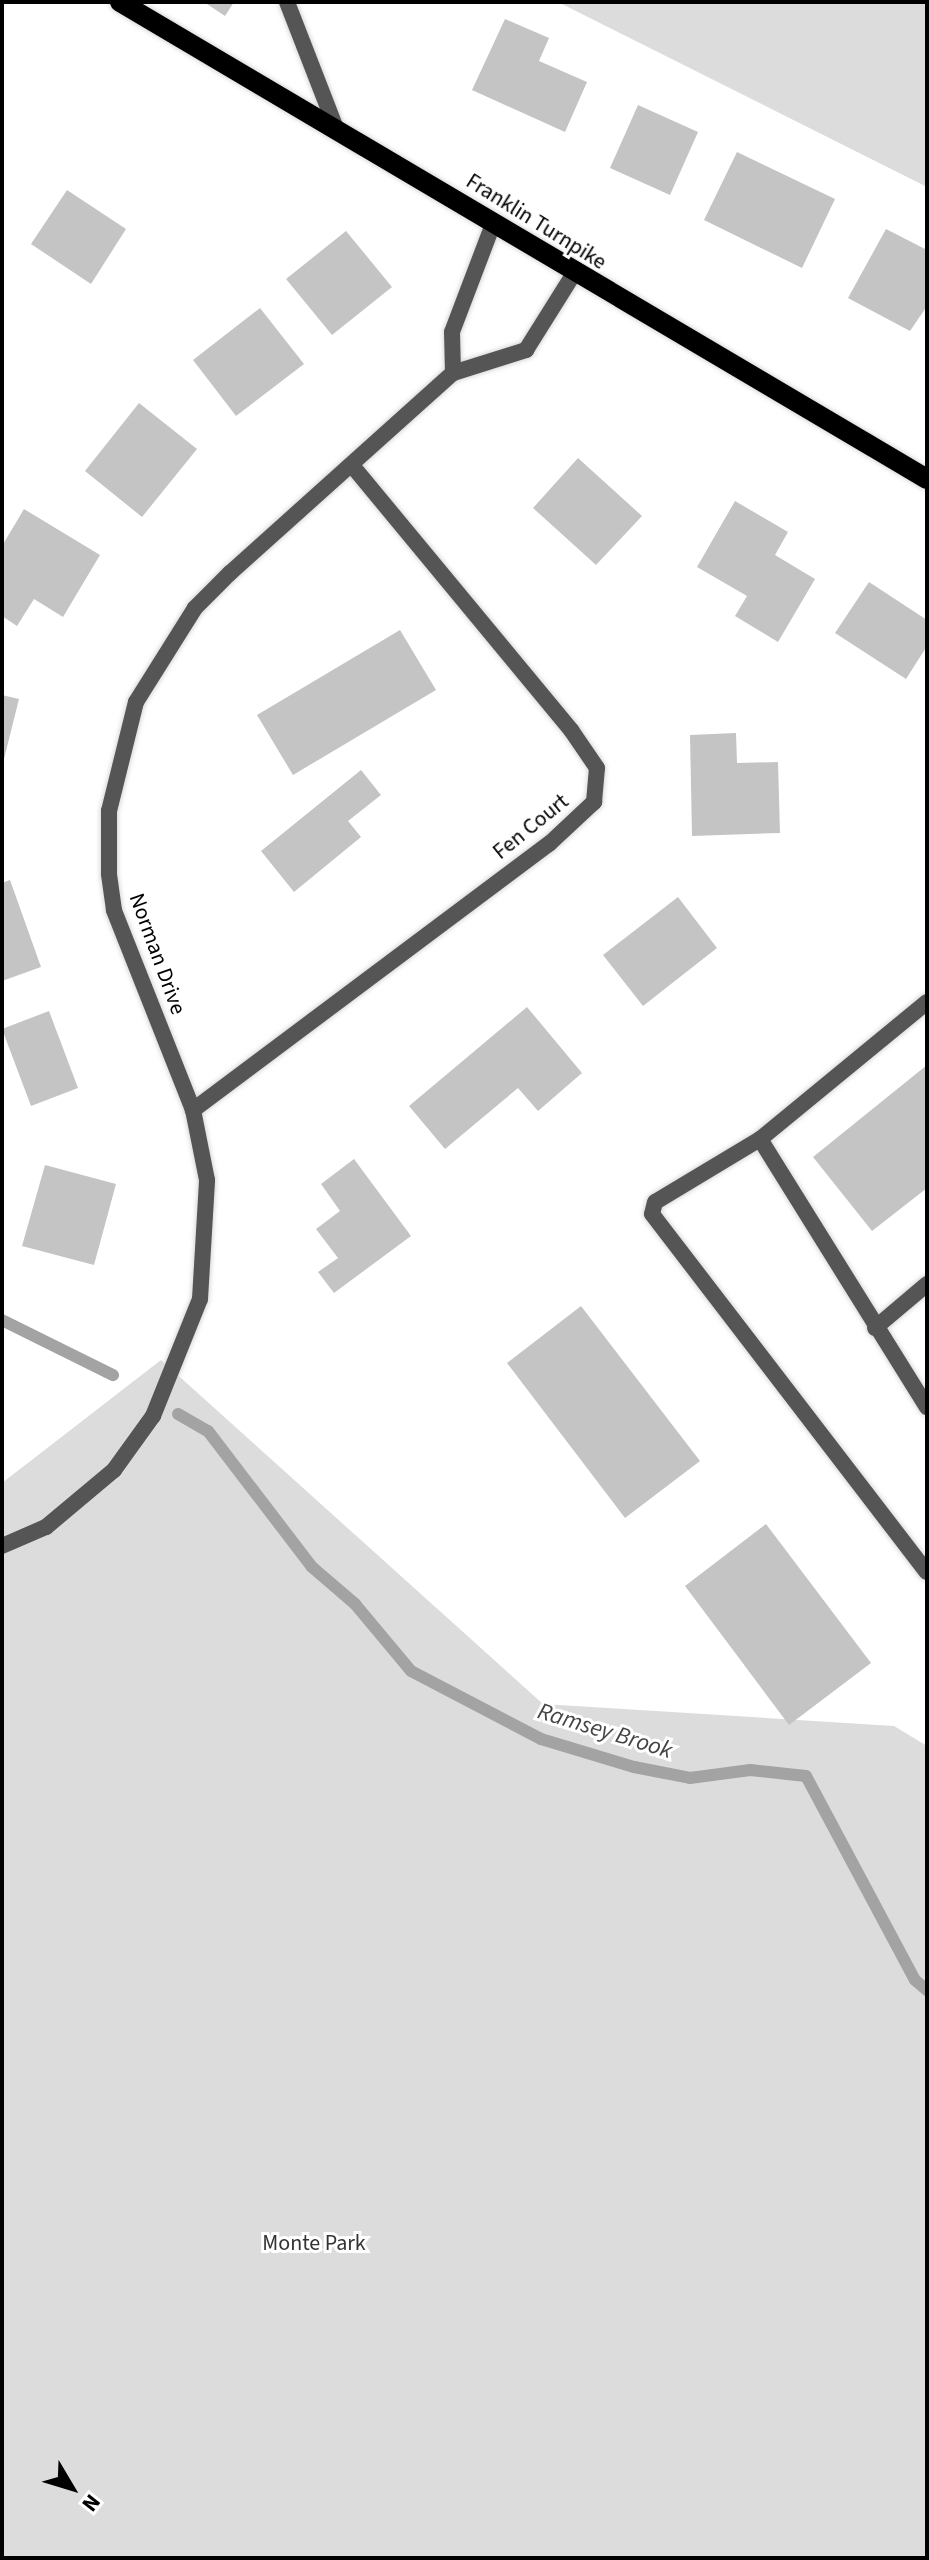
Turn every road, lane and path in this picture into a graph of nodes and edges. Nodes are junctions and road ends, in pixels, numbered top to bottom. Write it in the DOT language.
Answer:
graph roads {
  1 [pos="120,2"];
  2 [pos="287,2"];
  3 [pos="335,126"];
  4 [pos="493,224"];
  5 [pos="573,275"];
  6 [pos="453,373"];
  7 [pos="352,465"];
  8 [pos="927,479"];
  9 [pos="927,1002"];
  10 [pos="193,1110"];
  11 [pos="760,1139"];
  12 [pos="927,1284"];
  13 [pos="875,1328"];
  14 [pos="927,1407"];
  15 [pos="2,1546"];
  16 [pos="927,1572"];
  1 -- 3 [label="main road, Franklin Turnpike"];
  2 -- 3 [label="street"];
  3 -- 4 [label="main road, Franklin Turnpike"];
  4 -- 5 [label="main road, Franklin Turnpike"];
  4 -- 6 [label="street"];
  5 -- 6 [label="street, Norman Drive"];
  5 -- 8 [label="main road, Franklin Turnpike"];
  6 -- 7 [label="street, Norman Drive"];
  7 -- 10 [label="street, Norman Drive"];
  7 -- 10 [label="street, Fen Court"];
  9 -- 11 [label="street"];
  10 -- 15 [label="street, Norman Drive"];
  11 -- 13 [label="street"];
  11 -- 16 [label="street"];
  12 -- 13 [label="street"];
  13 -- 14 [label="street"];
}
